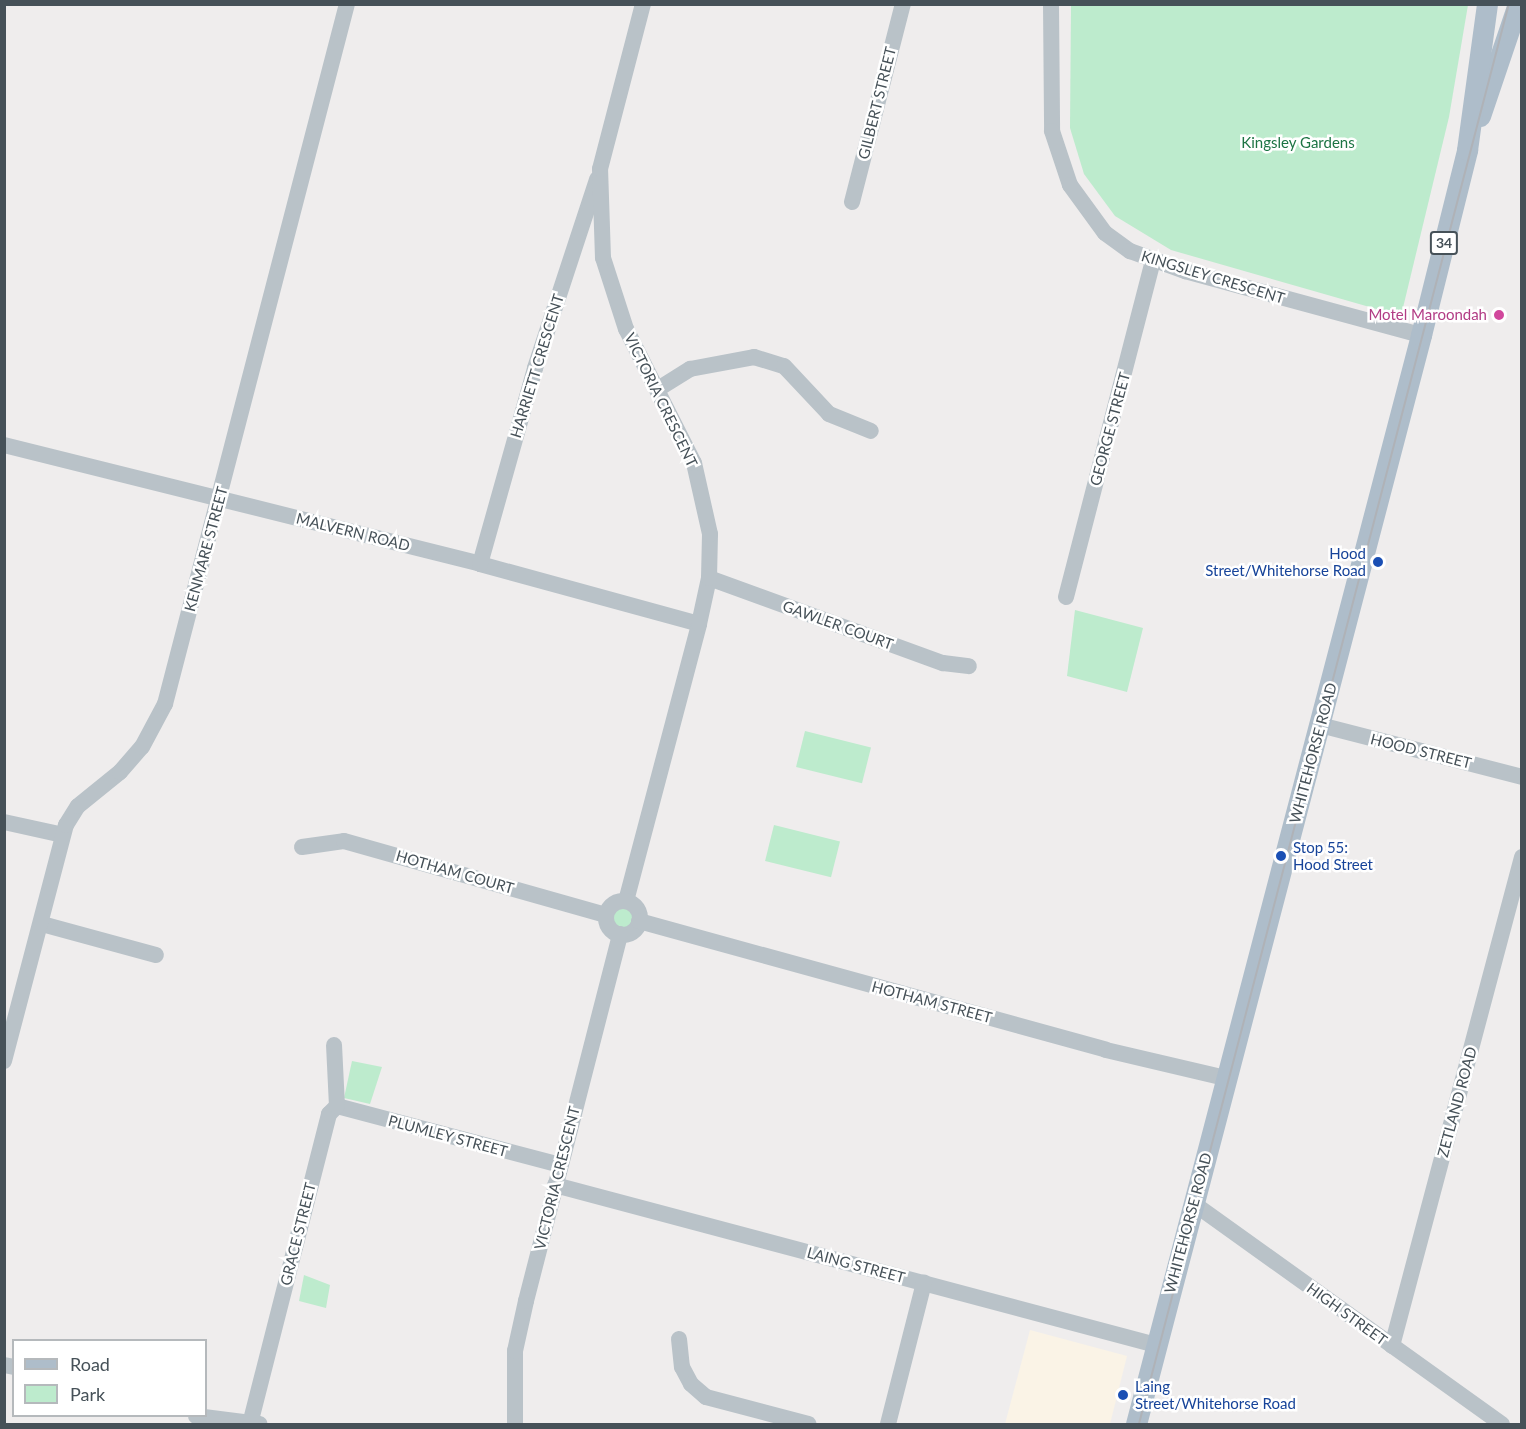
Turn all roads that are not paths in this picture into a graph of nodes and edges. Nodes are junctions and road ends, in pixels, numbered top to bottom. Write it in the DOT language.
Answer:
graph roads {
  1 [pos="347,4"];
  2 [pos="643,4"];
  3 [pos="903,4"];
  4 [pos="1052,4"];
  5 [pos="1487,4"];
  6 [pos="1518,4"];
  7 [pos="1467,150"];
  8 [pos="600,169"];
  9 [pos="852,202"];
  10 [pos="1153,261"];
  11 [pos="1421,335"];
  12 [pos="658,389"];
  13 [pos="871,431"];
  14 [pos="4,445"];
  15 [pos="219,499"];
  16 [pos="480,564"];
  17 [pos="709,578"];
  18 [pos="1066,597"];
  19 [pos="699,624"];
  20 [pos="969,666"];
  21 [pos="1320,725"];
  22 [pos="1521,777"];
  23 [pos="4,822"];
  24 [pos="63,835"];
  25 [pos="302,847"];
  26 [pos="1521,857"];
  27 [pos="626,901"];
  28 [pos="606,915"];
  29 [pos="639,921"];
  30 [pos="42,924"];
  31 [pos="620,934"];
  32 [pos="156,955"];
  33 [pos="334,1045"];
  34 [pos="4,1061"];
  35 [pos="1226,1078"];
  36 [pos="337,1106"];
  37 [pos="560,1166"];
  38 [pos="555,1185"];
  39 [pos="1193,1203"];
  40 [pos="924,1283"];
  41 [pos="679,1339"];
  42 [pos="1156,1345"];
  43 [pos="1392,1346"];
  44 [pos="203,1417"];
  45 [pos="254,1424"];
  46 [pos="515,1425"];
  47 [pos="808,1425"];
  48 [pos="888,1425"];
  49 [pos="1136,1425"];
  50 [pos="1502,1425"];
  1 -- 15 [label="street, KENMARE STREET"];
  2 -- 8 [label="street, VICTORIA CRESCENT"];
  3 -- 9 [label="street, GILBERT STREET"];
  4 -- 10 [label="street, KINGSLEY CRESCENT"];
  5 -- 7 [label="main road, WHITEHORSE ROAD / 34"];
  6 -- 7 [label="main road, WHITEHORSE ROAD / 34"];
  7 -- 11 [label="main road, WHITEHORSE ROAD / 34"];
  8 -- 12 [label="street, VICTORIA CRESCENT"];
  8 -- 16 [label="street, HARRIETT CRESCENT"];
  10 -- 11 [label="street, KINGSLEY CRESCENT"];
  10 -- 18 [label="street, GEORGE STREET"];
  11 -- 21 [label="main road, WHITEHORSE ROAD / 34"];
  12 -- 13 [label="street"];
  12 -- 17 [label="street, VICTORIA CRESCENT"];
  14 -- 15 [label="street, MALVERN ROAD"];
  15 -- 16 [label="street, MALVERN ROAD"];
  15 -- 24 [label="street, KENMARE STREET"];
  16 -- 19 [label="street, MALVERN ROAD"];
  17 -- 19 [label="street, VICTORIA CRESCENT"];
  17 -- 20 [label="street, GAWLER COURT"];
  19 -- 27 [label="street, VICTORIA CRESCENT"];
  21 -- 22 [label="street, HOOD STREET"];
  21 -- 35 [label="main road, WHITEHORSE ROAD / 34"];
  23 -- 24 [label="street"];
  24 -- 30 [label="street, KENMARE STREET"];
  25 -- 28 [label="street, HOTHAM COURT"];
  26 -- 43 [label="street, ZETLAND ROAD"];
  27 -- 28 [label="street"];
  27 -- 29 [label="street"];
  28 -- 31 [label="street"];
  29 -- 31 [label="street"];
  29 -- 35 [label="street, HOTHAM STREET"];
  30 -- 32 [label="street"];
  30 -- 34 [label="street, KENMARE STREET"];
  31 -- 37 [label="street, VICTORIA CRESCENT"];
  33 -- 36 [label="street, GRACE STREET"];
  35 -- 39 [label="main road, WHITEHORSE ROAD / 34"];
  36 -- 37 [label="street, PLUMLEY STREET"];
  36 -- 45 [label="street, GRACE STREET"];
  37 -- 38 [label="street, VICTORIA CRESCENT"];
  38 -- 40 [label="street, LAING STREET"];
  38 -- 46 [label="street, VICTORIA CRESCENT"];
  39 -- 42 [label="main road, WHITEHORSE ROAD / 34"];
  39 -- 43 [label="street, HIGH STREET"];
  40 -- 42 [label="street, LAING STREET"];
  40 -- 48 [label="street"];
  41 -- 47 [label="street"];
  42 -- 49 [label="main road, WHITEHORSE ROAD / 34"];
  43 -- 50 [label="street, HIGH STREET"];
  44 -- 45 [label="street"];
}
